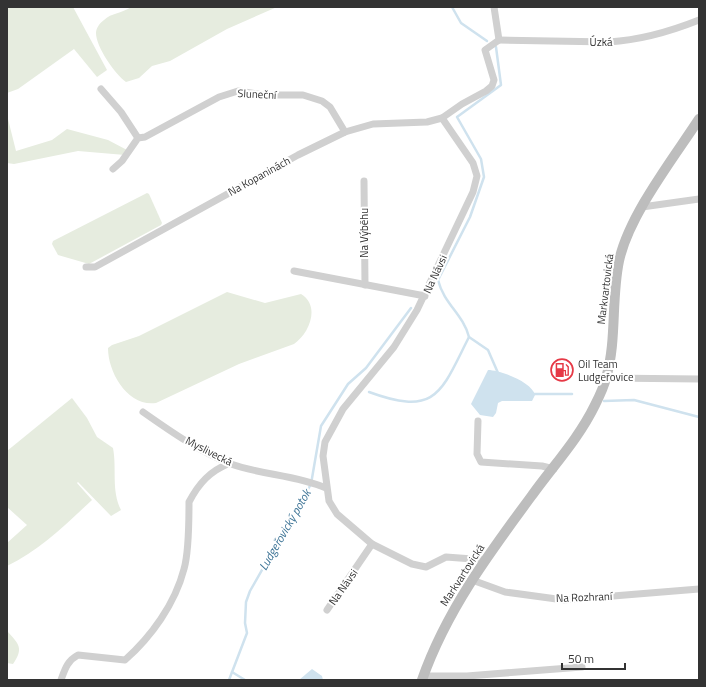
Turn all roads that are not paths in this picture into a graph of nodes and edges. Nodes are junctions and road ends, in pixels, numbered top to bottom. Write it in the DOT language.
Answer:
graph roads {
  1 [pos="494,7"];
  2 [pos="699,20"];
  3 [pos="499,40"];
  4 [pos="101,89"];
  5 [pos="442,118"];
  6 [pos="699,119"];
  7 [pos="345,132"];
  8 [pos="138,138"];
  9 [pos="113,169"];
  10 [pos="364,181"];
  11 [pos="699,200"];
  12 [pos="642,208"];
  13 [pos="86,267"];
  14 [pos="294,272"];
  15 [pos="365,285"];
  16 [pos="425,296"];
  17 [pos="606,378"];
  18 [pos="699,379"];
  19 [pos="143,412"];
  20 [pos="478,421"];
  21 [pos="230,463"];
  22 [pos="554,468"];
  23 [pos="326,488"];
  24 [pos="372,544"];
  25 [pos="486,560"];
  26 [pos="472,580"];
  27 [pos="699,589"];
  28 [pos="327,610"];
  29 [pos="582,667"];
  30 [pos="422,678"];
  31 [pos="61,680"];
  1 -- 3 [label="street"];
  2 -- 3 [label="street, Úzká"];
  3 -- 5 [label="street"];
  4 -- 8 [label="street"];
  5 -- 7 [label="street, Na Kopaninách"];
  5 -- 16 [label="street, Na Návsi"];
  6 -- 12 [label="street, Markvartovická"];
  7 -- 8 [label="street, Sluneční"];
  7 -- 13 [label="street, Na Kopaninách"];
  8 -- 9 [label="street"];
  10 -- 15 [label="street, Na Výběhu"];
  11 -- 12 [label="street"];
  12 -- 17 [label="street, Markvartovická"];
  14 -- 15 [label="street"];
  15 -- 16 [label="street"];
  16 -- 23 [label="street, Na Návsi"];
  17 -- 18 [label="street"];
  17 -- 22 [label="street, Markvartovická"];
  19 -- 21 [label="street, Myslivecká"];
  20 -- 22 [label="street"];
  21 -- 23 [label="street, Myslivecká"];
  21 -- 31 [label="street"];
  22 -- 25 [label="street, Markvartovická"];
  23 -- 24 [label="street, Na Návsi"];
  24 -- 25 [label="street, Na Návsi"];
  24 -- 28 [label="street, Na Návsi"];
  25 -- 26 [label="street, Markvartovická"];
  26 -- 27 [label="street, Na Rozhraní"];
  26 -- 30 [label="street, Markvartovická"];
  29 -- 30 [label="street"];
}
